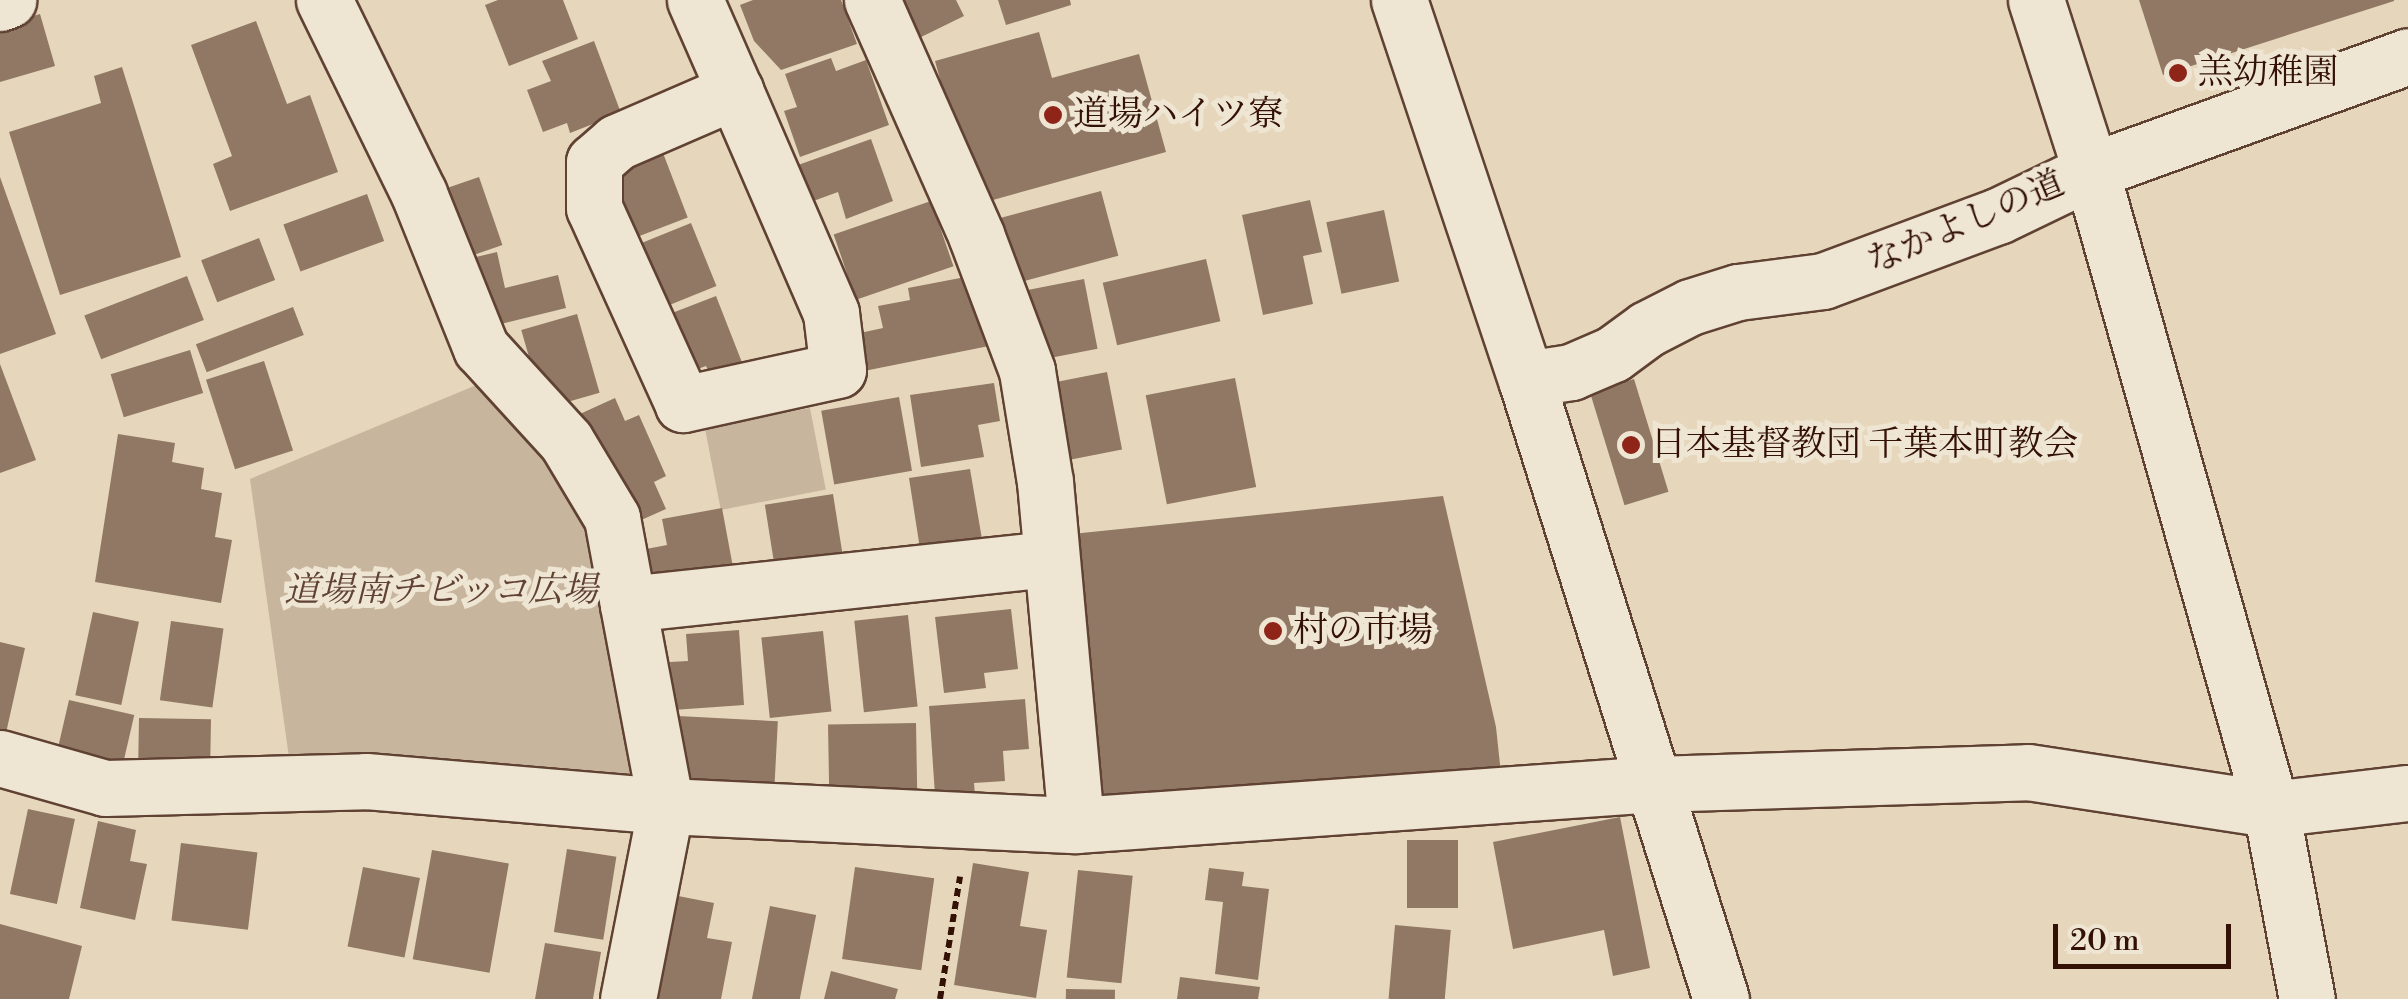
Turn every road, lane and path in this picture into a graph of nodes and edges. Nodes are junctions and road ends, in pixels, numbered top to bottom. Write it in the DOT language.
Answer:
graph roads {
  1 [pos="8,0"];
  2 [pos="324,0"];
  3 [pos="695,0"];
  4 [pos="872,0"];
  5 [pos="1399,0"];
  6 [pos="2036,0"];
  7 [pos="0,3"];
  8 [pos="2408,56"];
  9 [pos="735,91"];
  10 [pos="2092,171"];
  11 [pos="1526,380"];
  12 [pos="1051,559"];
  13 [pos="628,604"];
  14 [pos="0,758"];
  15 [pos="1655,784"];
  16 [pos="2408,794"];
  17 [pos="666,806"];
  18 [pos="2271,810"];
  19 [pos="970,818"];
  20 [pos="1076,825"];
  21 [pos="628,999"];
  22 [pos="940,999"];
  23 [pos="1721,999"];
  24 [pos="2307,999"];
  1 -- 7 [label="street"];
  2 -- 13 [label="street"];
  3 -- 9 [label="street"];
  4 -- 12 [label="street"];
  5 -- 11 [label="street"];
  6 -- 10 [label="street"];
  8 -- 10 [label="street, なかよしの道"];
  9 -- 9 [label="street"];
  10 -- 11 [label="street, なかよしの道"];
  10 -- 18 [label="street"];
  11 -- 15 [label="street"];
  12 -- 13 [label="street"];
  12 -- 20 [label="street"];
  13 -- 17 [label="street"];
  14 -- 17 [label="street"];
  15 -- 18 [label="street"];
  15 -- 20 [label="street"];
  15 -- 23 [label="street"];
  16 -- 18 [label="street"];
  17 -- 19 [label="street"];
  17 -- 21 [label="street"];
  18 -- 24 [label="street"];
  19 -- 20 [label="street"];
  19 -- 22 [label="path"];
}
